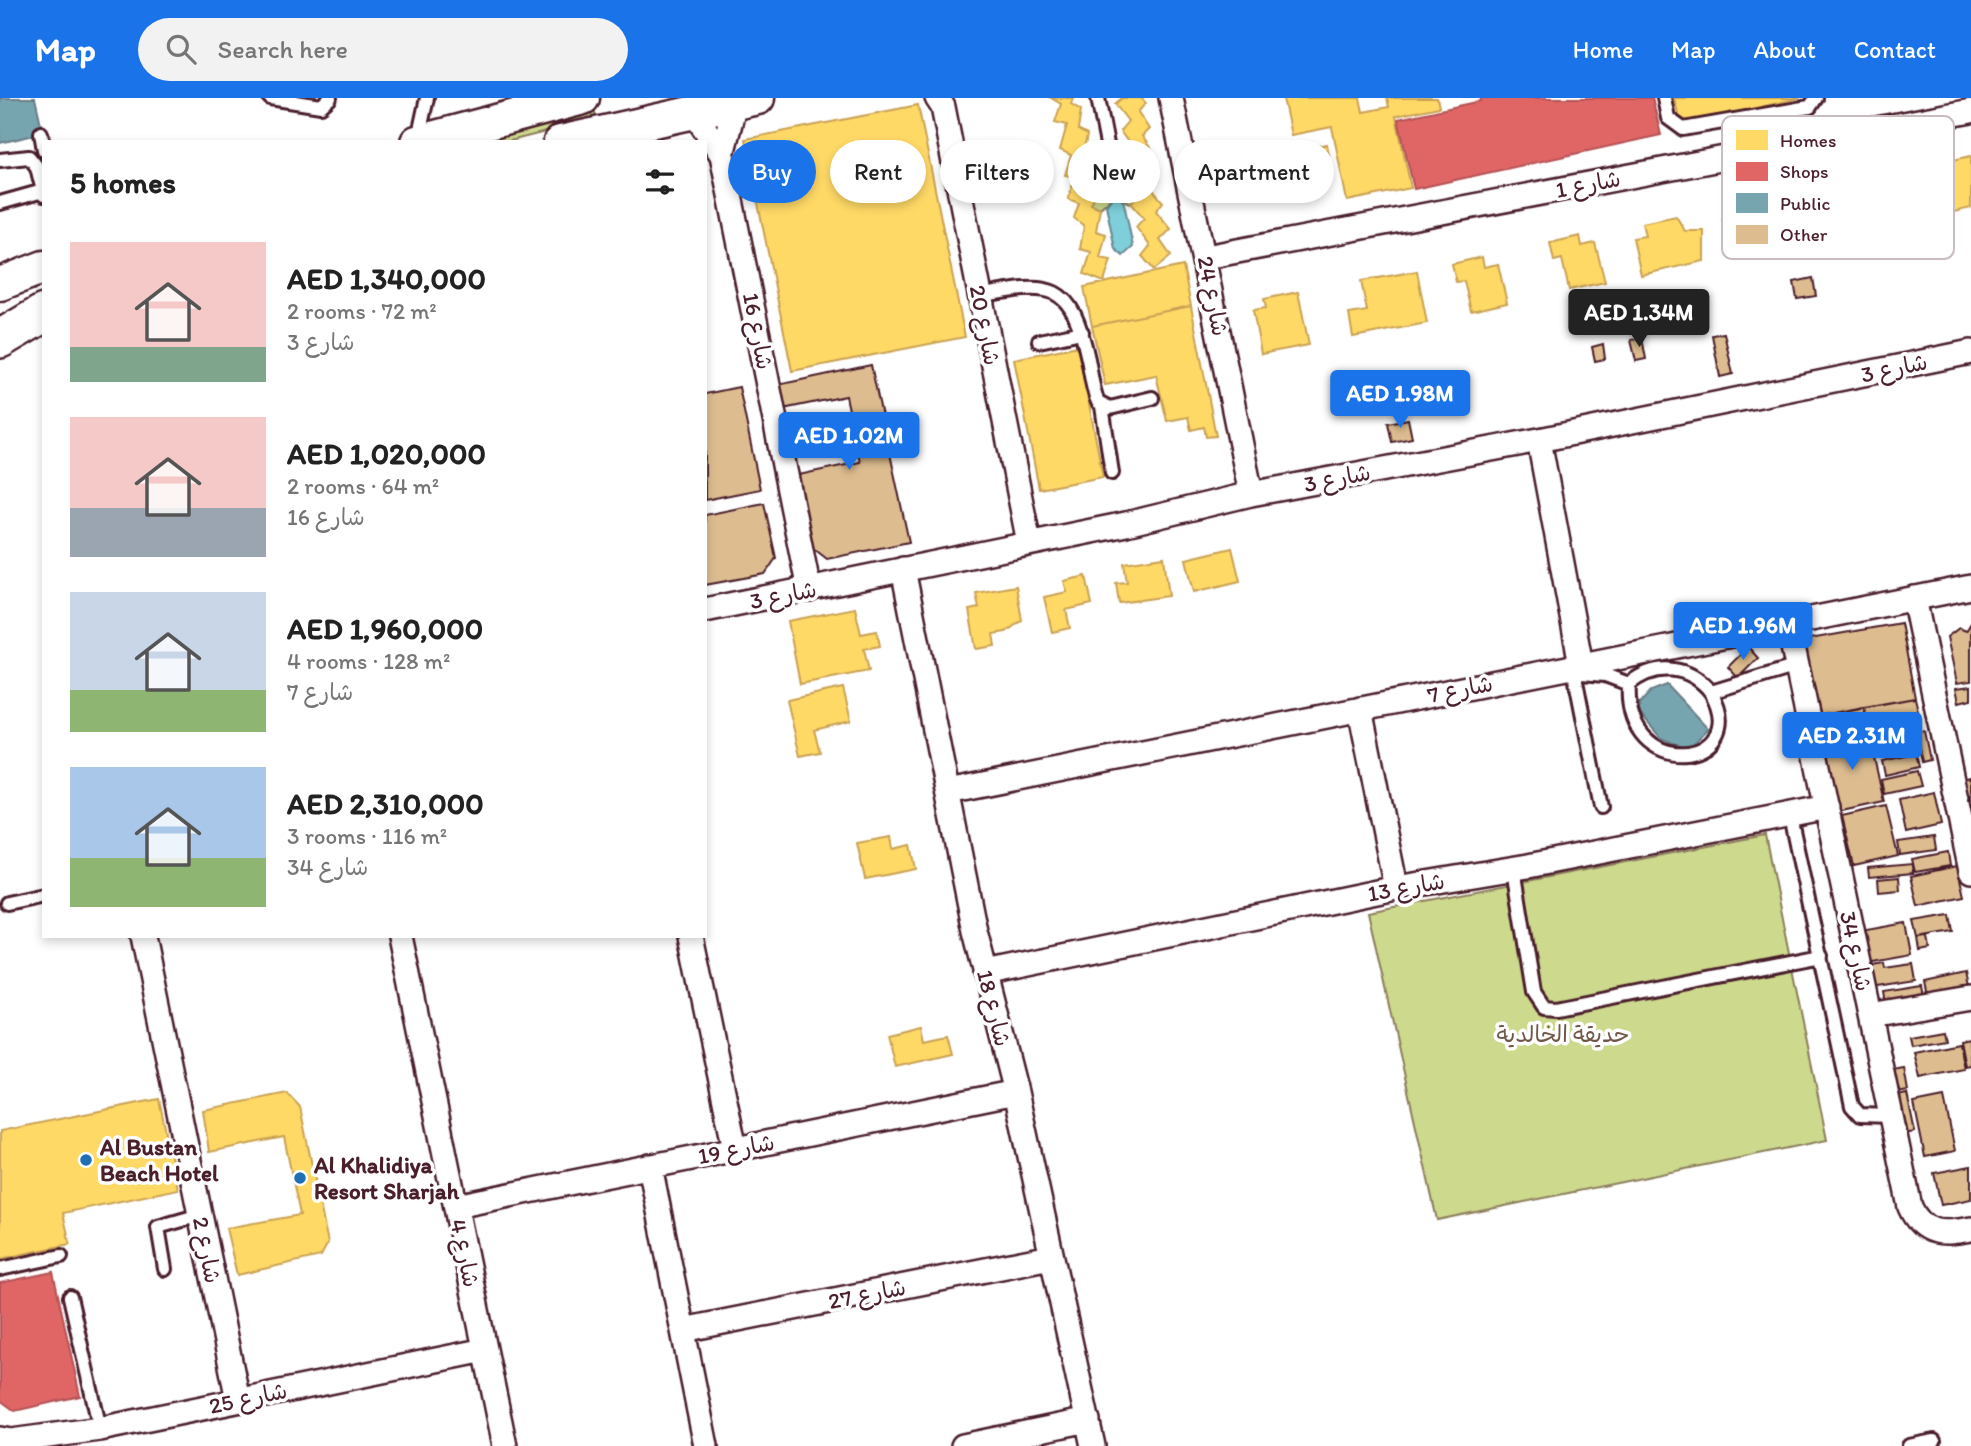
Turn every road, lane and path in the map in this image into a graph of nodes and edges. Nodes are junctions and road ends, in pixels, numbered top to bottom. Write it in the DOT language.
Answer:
graph roads {
  1 [pos="270,98"];
  2 [pos="330,98"];
  3 [pos="427,98"];
  4 [pos="1098,98"];
  5 [pos="1171,98"];
  6 [pos="1664,98"];
  7 [pos="1816,98"];
  8 [pos="571,99"];
  9 [pos="747,100"];
  10 [pos="941,101"];
  11 [pos="656,109"];
  12 [pos="692,111"];
  13 [pos="1971,111"];
  14 [pos="1757,116"];
  15 [pos="1945,116"];
  16 [pos="1722,122"];
  17 [pos="41,133"];
  18 [pos="42,140"];
  19 [pos="417,140"];
  20 [pos="424,140"];
  21 [pos="566,140"];
  22 [pos="1106,140"];
  23 [pos="722,155"];
  24 [pos="1722,159"];
  25 [pos="0,160"];
  26 [pos="41,173"];
  27 [pos="42,193"];
  28 [pos="0,203"];
  29 [pos="1206,257"];
  30 [pos="42,269"];
  31 [pos="0,284"];
  32 [pos="979,296"];
  33 [pos="42,311"];
  34 [pos="42,311"];
  35 [pos="0,324"];
  36 [pos="1082,332"];
  37 [pos="0,339"];
  38 [pos="1039,341"];
  39 [pos="1971,352"];
  40 [pos="1152,398"];
  41 [pos="1102,406"];
  42 [pos="1539,440"];
  43 [pos="1112,473"];
  44 [pos="1251,494"];
  45 [pos="1029,543"];
  46 [pos="903,569"];
  47 [pos="1971,587"];
  48 [pos="809,590"];
  49 [pos="1914,598"];
  50 [pos="707,610"];
  51 [pos="1788,623"];
  52 [pos="1797,666"];
  53 [pos="1577,668"];
  54 [pos="1629,684"];
  55 [pos="1711,692"];
  56 [pos="1360,709"];
  57 [pos="948,792"];
  58 [pos="1601,807"];
  59 [pos="1827,807"];
  60 [pos="1790,816"];
  61 [pos="1514,869"];
  62 [pos="1971,871"];
  63 [pos="1396,888"];
  64 [pos="42,895"];
  65 [pos="7,903"];
  66 [pos="143,938"];
  67 [pos="400,938"];
  68 [pos="691,938"];
  69 [pos="1821,956"];
  70 [pos="985,973"];
  71 [pos="1971,998"];
  72 [pos="1870,1015"];
  73 [pos="1016,1092"];
  74 [pos="1891,1116"];
  75 [pos="735,1149"];
  76 [pos="650,1166"];
  77 [pos="456,1206"];
  78 [pos="200,1214"];
  79 [pos="1971,1229"];
  80 [pos="61,1256"];
  81 [pos="1051,1257"];
  82 [pos="0,1269"];
  83 [pos="165,1269"];
  84 [pos="70,1297"];
  85 [pos="683,1330"];
  86 [pos="485,1350"];
  87 [pos="238,1400"];
  88 [pos="1088,1420"];
  89 [pos="100,1429"];
  90 [pos="1934,1441"];
  91 [pos="5,1442"];
  92 [pos="505,1446"];
  93 [pos="706,1446"];
  94 [pos="962,1446"];
  95 [pos="1093,1446"];
  96 [pos="1909,1446"];
  1 -- 2 [label="lane"];
  3 -- 19 [label="lane"];
  4 -- 22 [label="lane"];
  5 -- 29 [label="street, شارع 24"];
  6 -- 16 [label="lane"];
  7 -- 14 [label="lane"];
  8 -- 20 [label="main road"];
  9 -- 12 [label="main road"];
  9 -- 23 [label="street, شارع 16"];
  10 -- 32 [label="street, شارع 20"];
  11 -- 12 [label="main road"];
  11 -- 21 [label="main road"];
  12 -- 23 [label="street, شارع 16"];
  13 -- 15 [label="street, شارع 1"];
  17 -- 18 [label="lane"];
  23 -- 48 [label="street, شارع 16"];
  24 -- 29 [label="street, شارع 1"];
  25 -- 26 [label="lane"];
  27 -- 28 [label="lane"];
  29 -- 44 [label="street, شارع 24"];
  30 -- 31 [label="main road"];
  32 -- 36 [label="lane"];
  32 -- 45 [label="street, شارع 20"];
  33 -- 35 [label="main road"];
  34 -- 37 [label="main road"];
  36 -- 38 [label="lane"];
  36 -- 41 [label="lane"];
  39 -- 42 [label="street, شارع 3"];
  40 -- 41 [label="lane"];
  41 -- 43 [label="lane"];
  42 -- 44 [label="street, شارع 3"];
  42 -- 53 [label="street"];
  44 -- 45 [label="street, شارع 3"];
  45 -- 46 [label="street, شارع 3"];
  46 -- 48 [label="street, شارع 3"];
  46 -- 57 [label="street, شارع 18"];
  47 -- 49 [label="street, شارع 7"];
  48 -- 50 [label="street, شارع 3"];
  49 -- 51 [label="street, شارع 7"];
  49 -- 62 [label="street"];
  51 -- 52 [label="street, شارع 34"];
  51 -- 53 [label="street, شارع 7"];
  52 -- 55 [label="lane"];
  52 -- 59 [label="street, شارع 34"];
  53 -- 54 [label="lane"];
  53 -- 56 [label="street, شارع 7"];
  53 -- 58 [label="lane"];
  54 -- 55 [label="lane"];
  54 -- 55 [label="lane"];
  56 -- 57 [label="street, شارع 7"];
  56 -- 63 [label="street"];
  57 -- 70 [label="street, شارع 18"];
  59 -- 60 [label="street, شارع 13"];
  59 -- 72 [label="street, شارع 34"];
  60 -- 61 [label="street, شارع 13"];
  60 -- 69 [label="lane"];
  61 -- 63 [label="street, شارع 13"];
  61 -- 69 [label="lane"];
  63 -- 70 [label="street, شارع 13"];
  64 -- 65 [label="lane"];
  66 -- 78 [label="street, شارع 2"];
  67 -- 77 [label="street, شارع 4"];
  68 -- 75 [label="street"];
  69 -- 74 [label="lane"];
  70 -- 73 [label="street, شارع 18"];
  71 -- 72 [label="street"];
  72 -- 74 [label="street, شارع 34"];
  73 -- 75 [label="street, شارع 19"];
  73 -- 81 [label="street, شارع 18"];
  74 -- 79 [label="street, شارع 34"];
  75 -- 76 [label="street, شارع 19"];
  76 -- 77 [label="street, شارع 19"];
  76 -- 85 [label="street"];
  77 -- 86 [label="street, شارع 4"];
  78 -- 83 [label="lane"];
  78 -- 87 [label="street, شارع 2"];
  80 -- 82 [label="lane"];
  81 -- 85 [label="street, شارع 27"];
  81 -- 88 [label="street, شارع 18"];
  84 -- 89 [label="lane"];
  85 -- 93 [label="street"];
  86 -- 87 [label="street, شارع 25"];
  86 -- 92 [label="street, شارع 4"];
  87 -- 89 [label="street, شارع 25"];
  88 -- 94 [label="street"];
  88 -- 95 [label="street, شارع 18"];
  89 -- 91 [label="street, شارع 25"];
  90 -- 96 [label="lane"];
}
